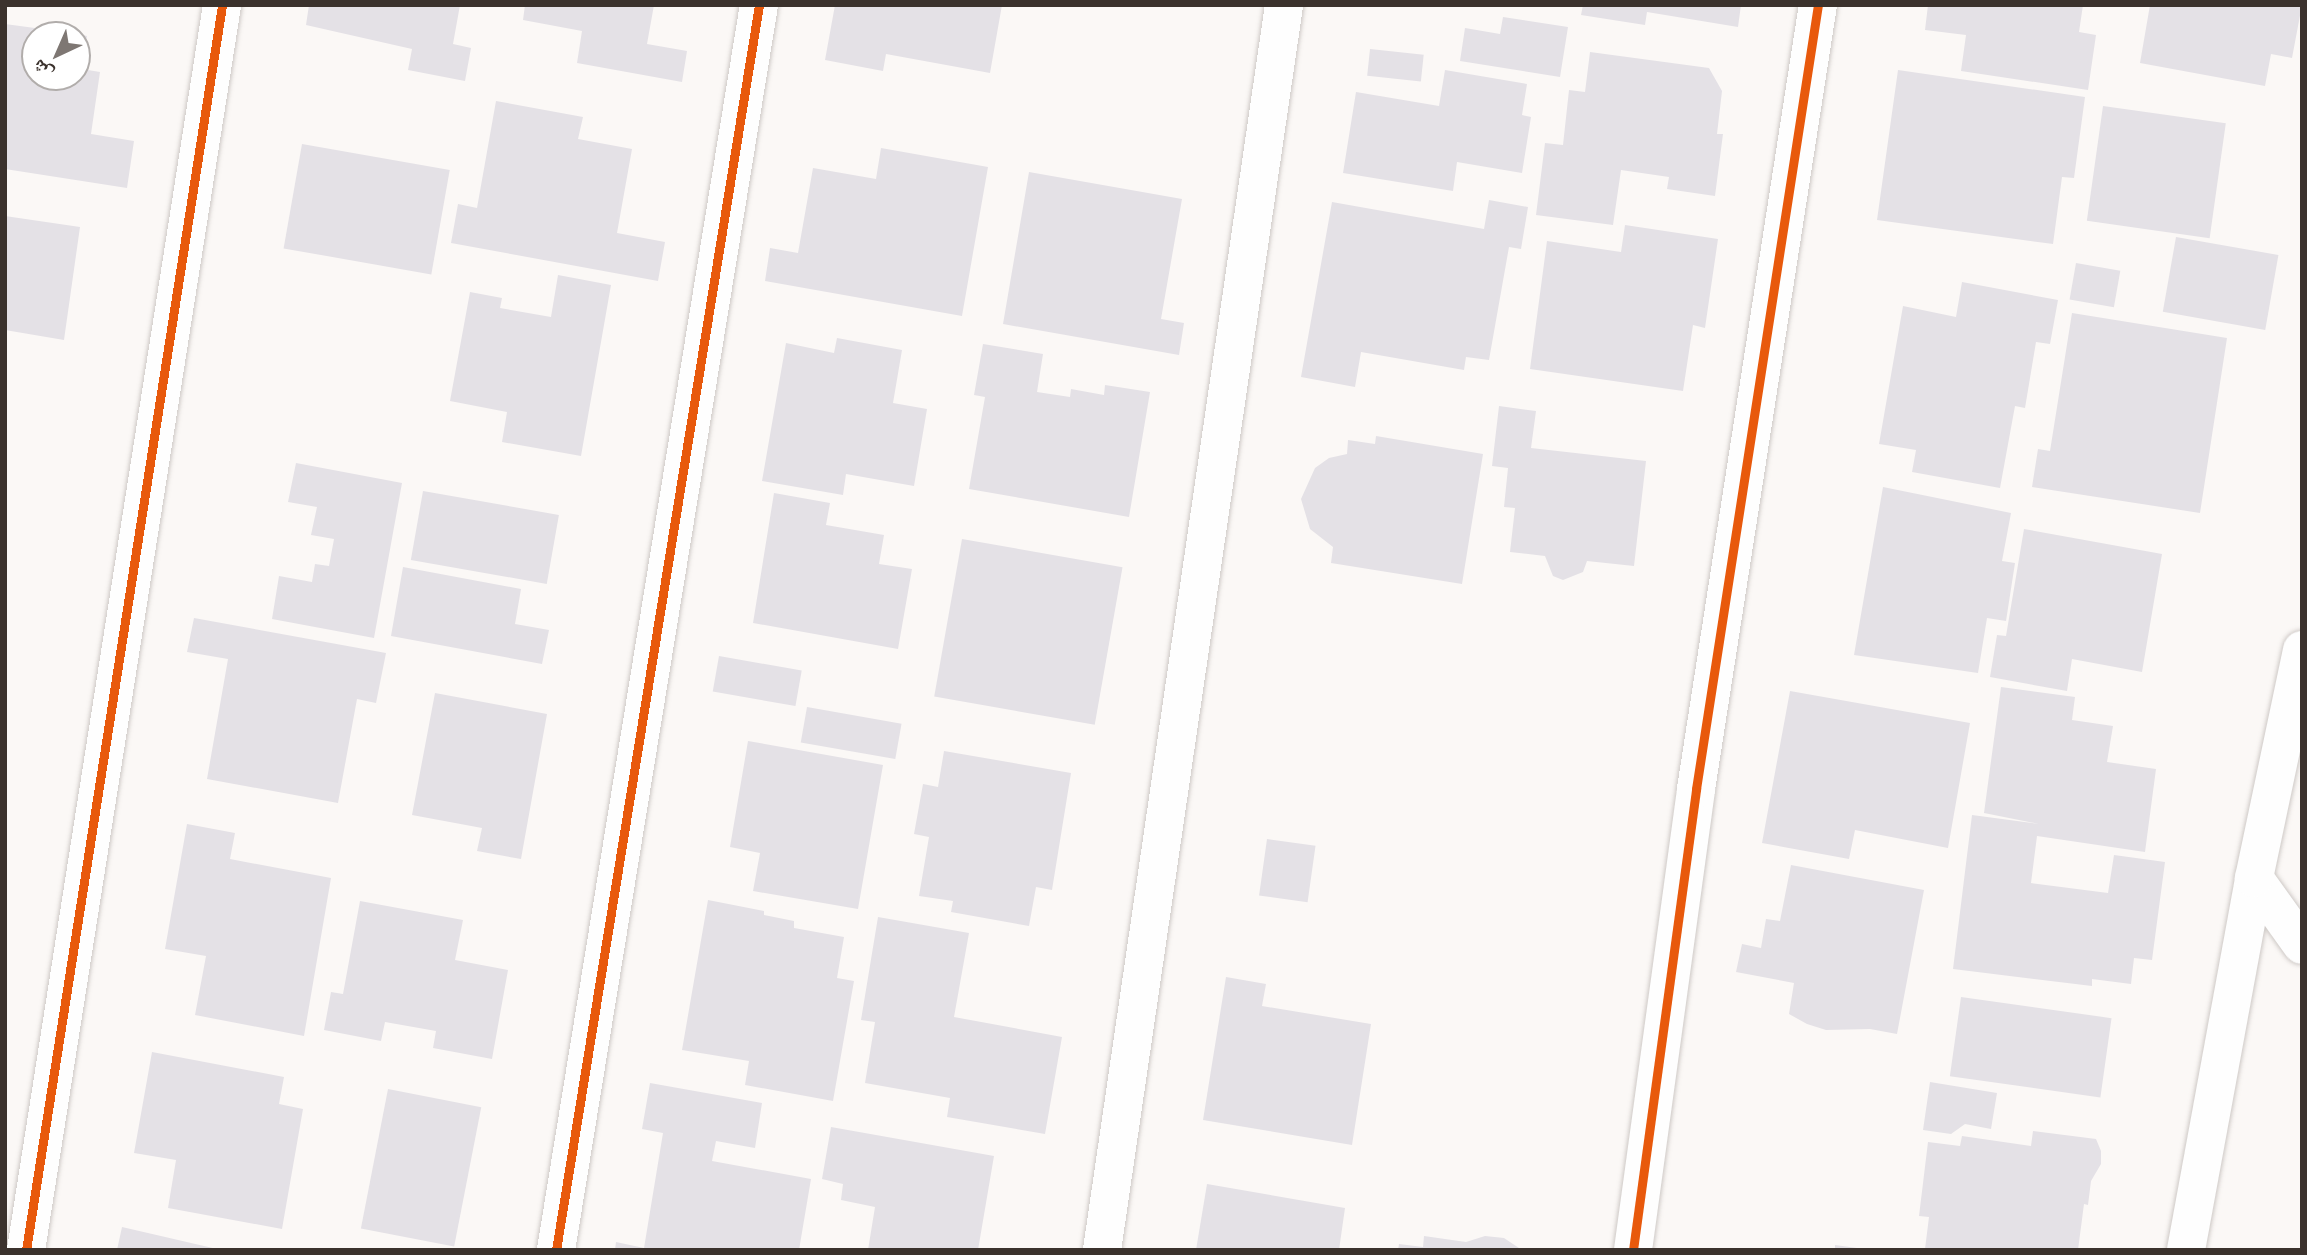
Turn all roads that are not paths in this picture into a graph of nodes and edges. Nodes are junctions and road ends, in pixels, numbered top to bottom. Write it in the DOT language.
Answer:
graph roads {
  1 [pos="222,5"];
  2 [pos="759,5"];
  3 [pos="1284,5"];
  4 [pos="1818,5"];
  5 [pos="2302,650"];
  6 [pos="2254,878"];
  7 [pos="2302,945"];
  8 [pos="26,1250"];
  9 [pos="556,1250"];
  10 [pos="1102,1250"];
  11 [pos="1633,1250"];
  12 [pos="2186,1250"];
  1 -- 8 [label="street"];
  2 -- 9 [label="street"];
  3 -- 10 [label="street"];
  4 -- 11 [label="street"];
  5 -- 6 [label="street"];
  6 -- 7 [label="street"];
  6 -- 12 [label="street"];
}
